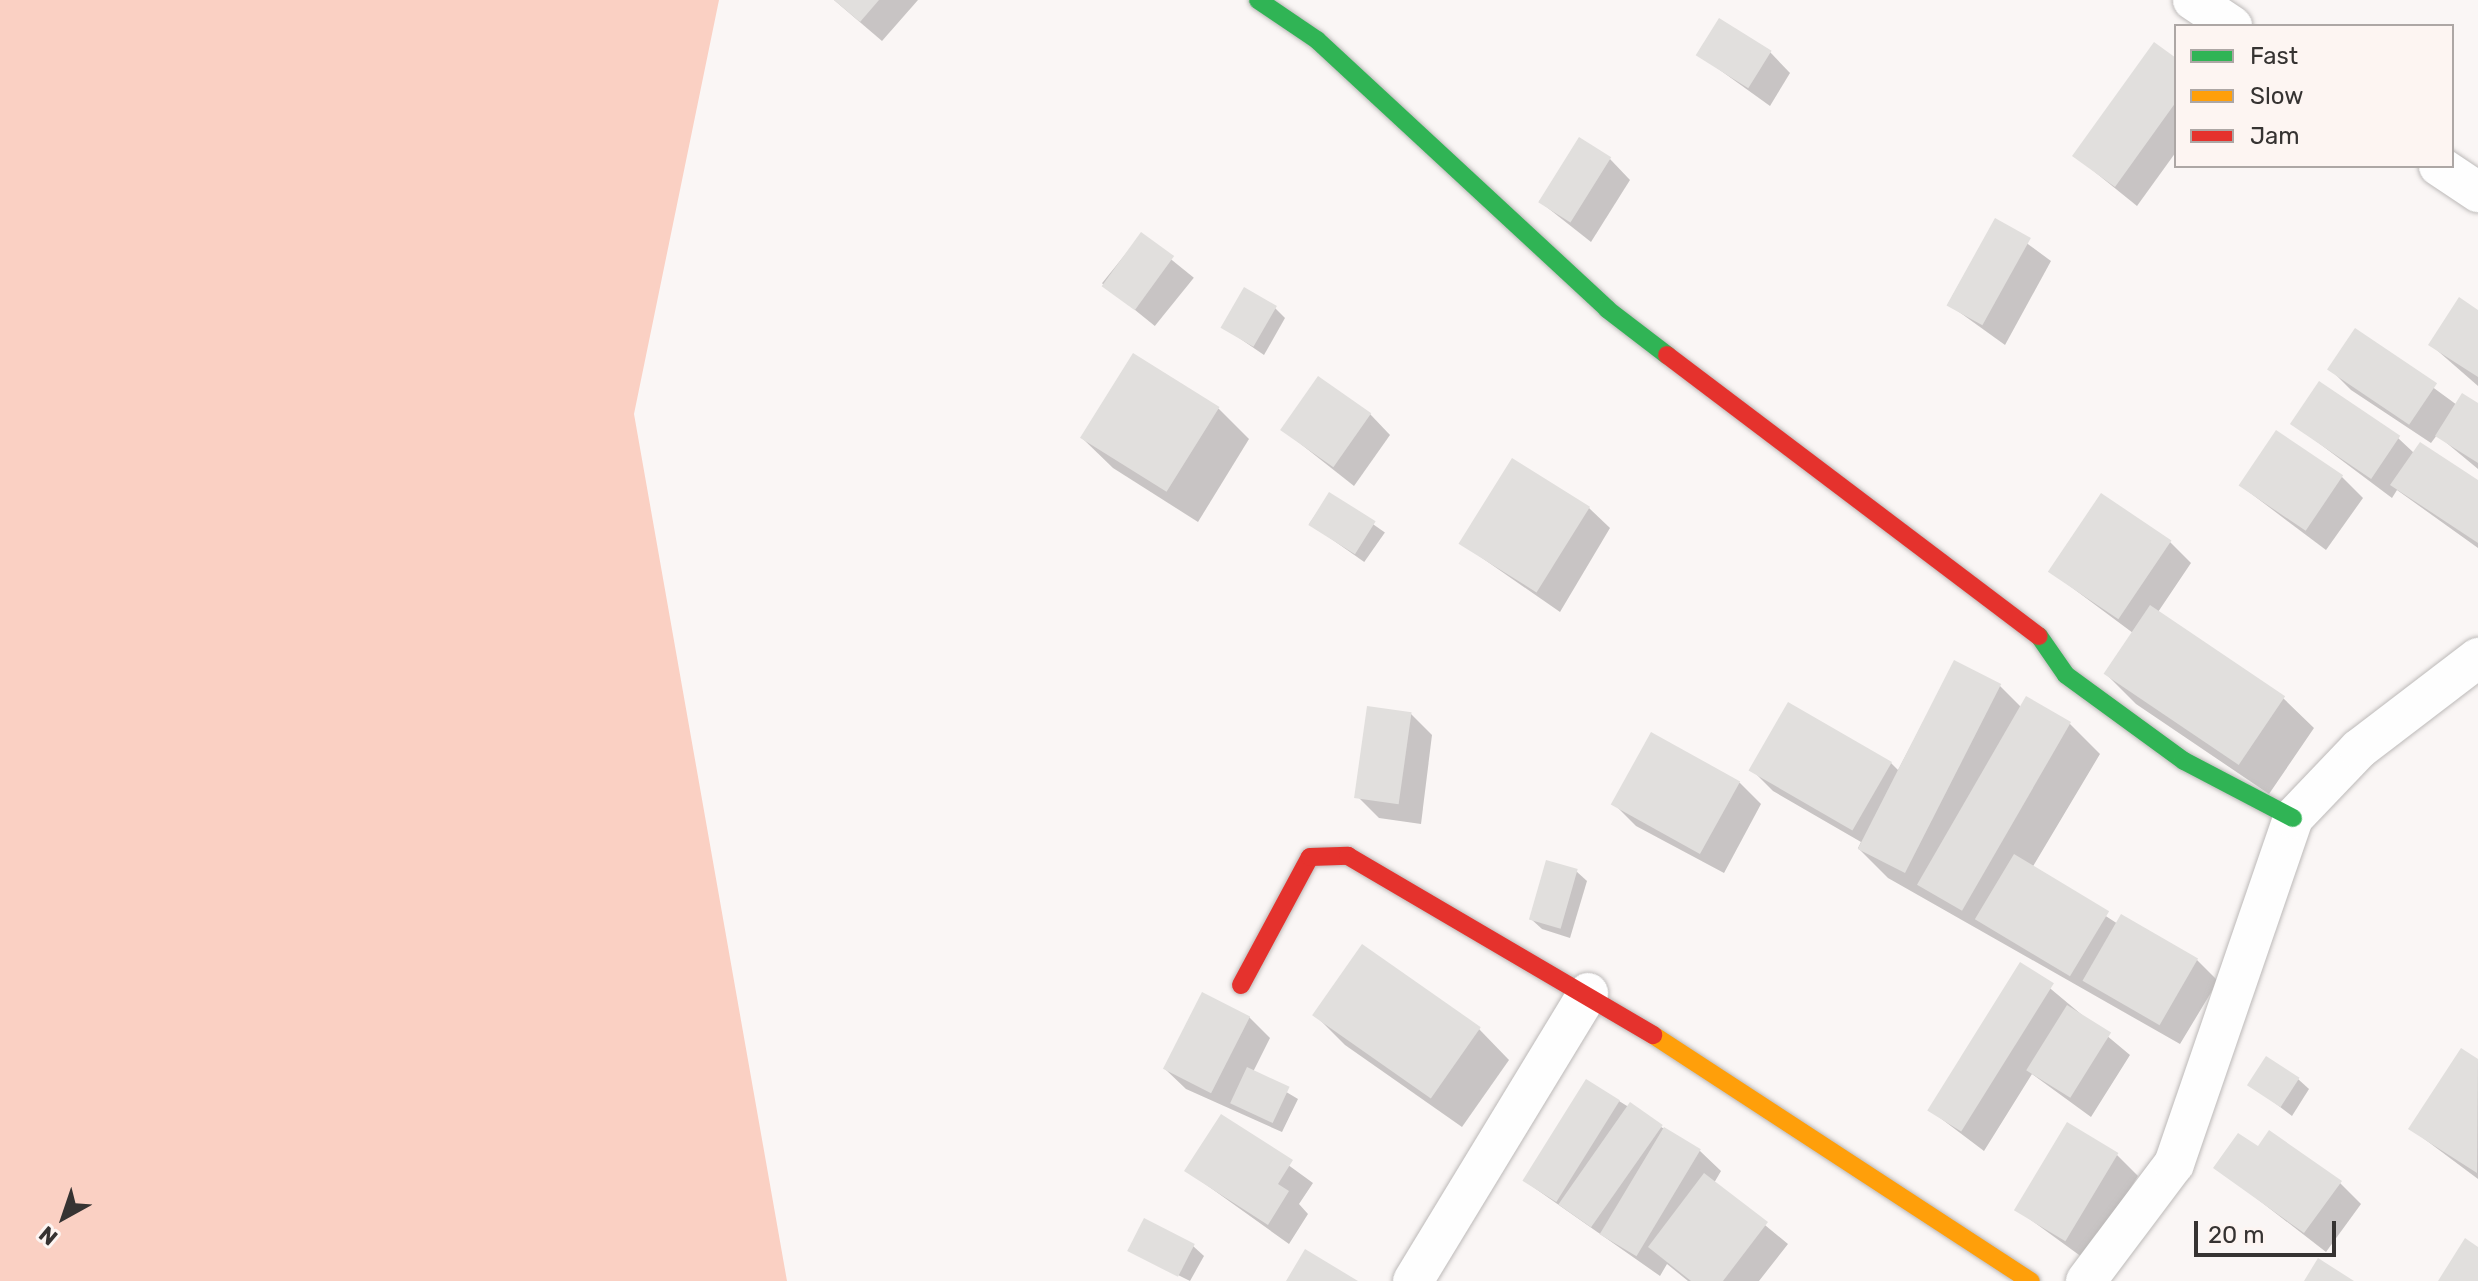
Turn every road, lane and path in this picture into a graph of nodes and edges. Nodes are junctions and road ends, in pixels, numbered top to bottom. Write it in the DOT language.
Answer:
graph roads {
  1 [pos="1258,0"];
  2 [pos="2193,0"];
  3 [pos="2229,24"];
  4 [pos="2442,168"];
  5 [pos="2478,192"];
  6 [pos="2478,658"];
  7 [pos="2293,818"];
  8 [pos="1241,985"];
  9 [pos="1588,993"];
  10 [pos="1413,1281"];
  11 [pos="2031,1281"];
  12 [pos="2086,1281"];
  1 -- 7 [label="street"];
  2 -- 3 [label="street"];
  4 -- 5 [label="street"];
  6 -- 7 [label="street"];
  7 -- 12 [label="street"];
  8 -- 9 [label="street"];
  9 -- 10 [label="street"];
  9 -- 11 [label="street"];
}
